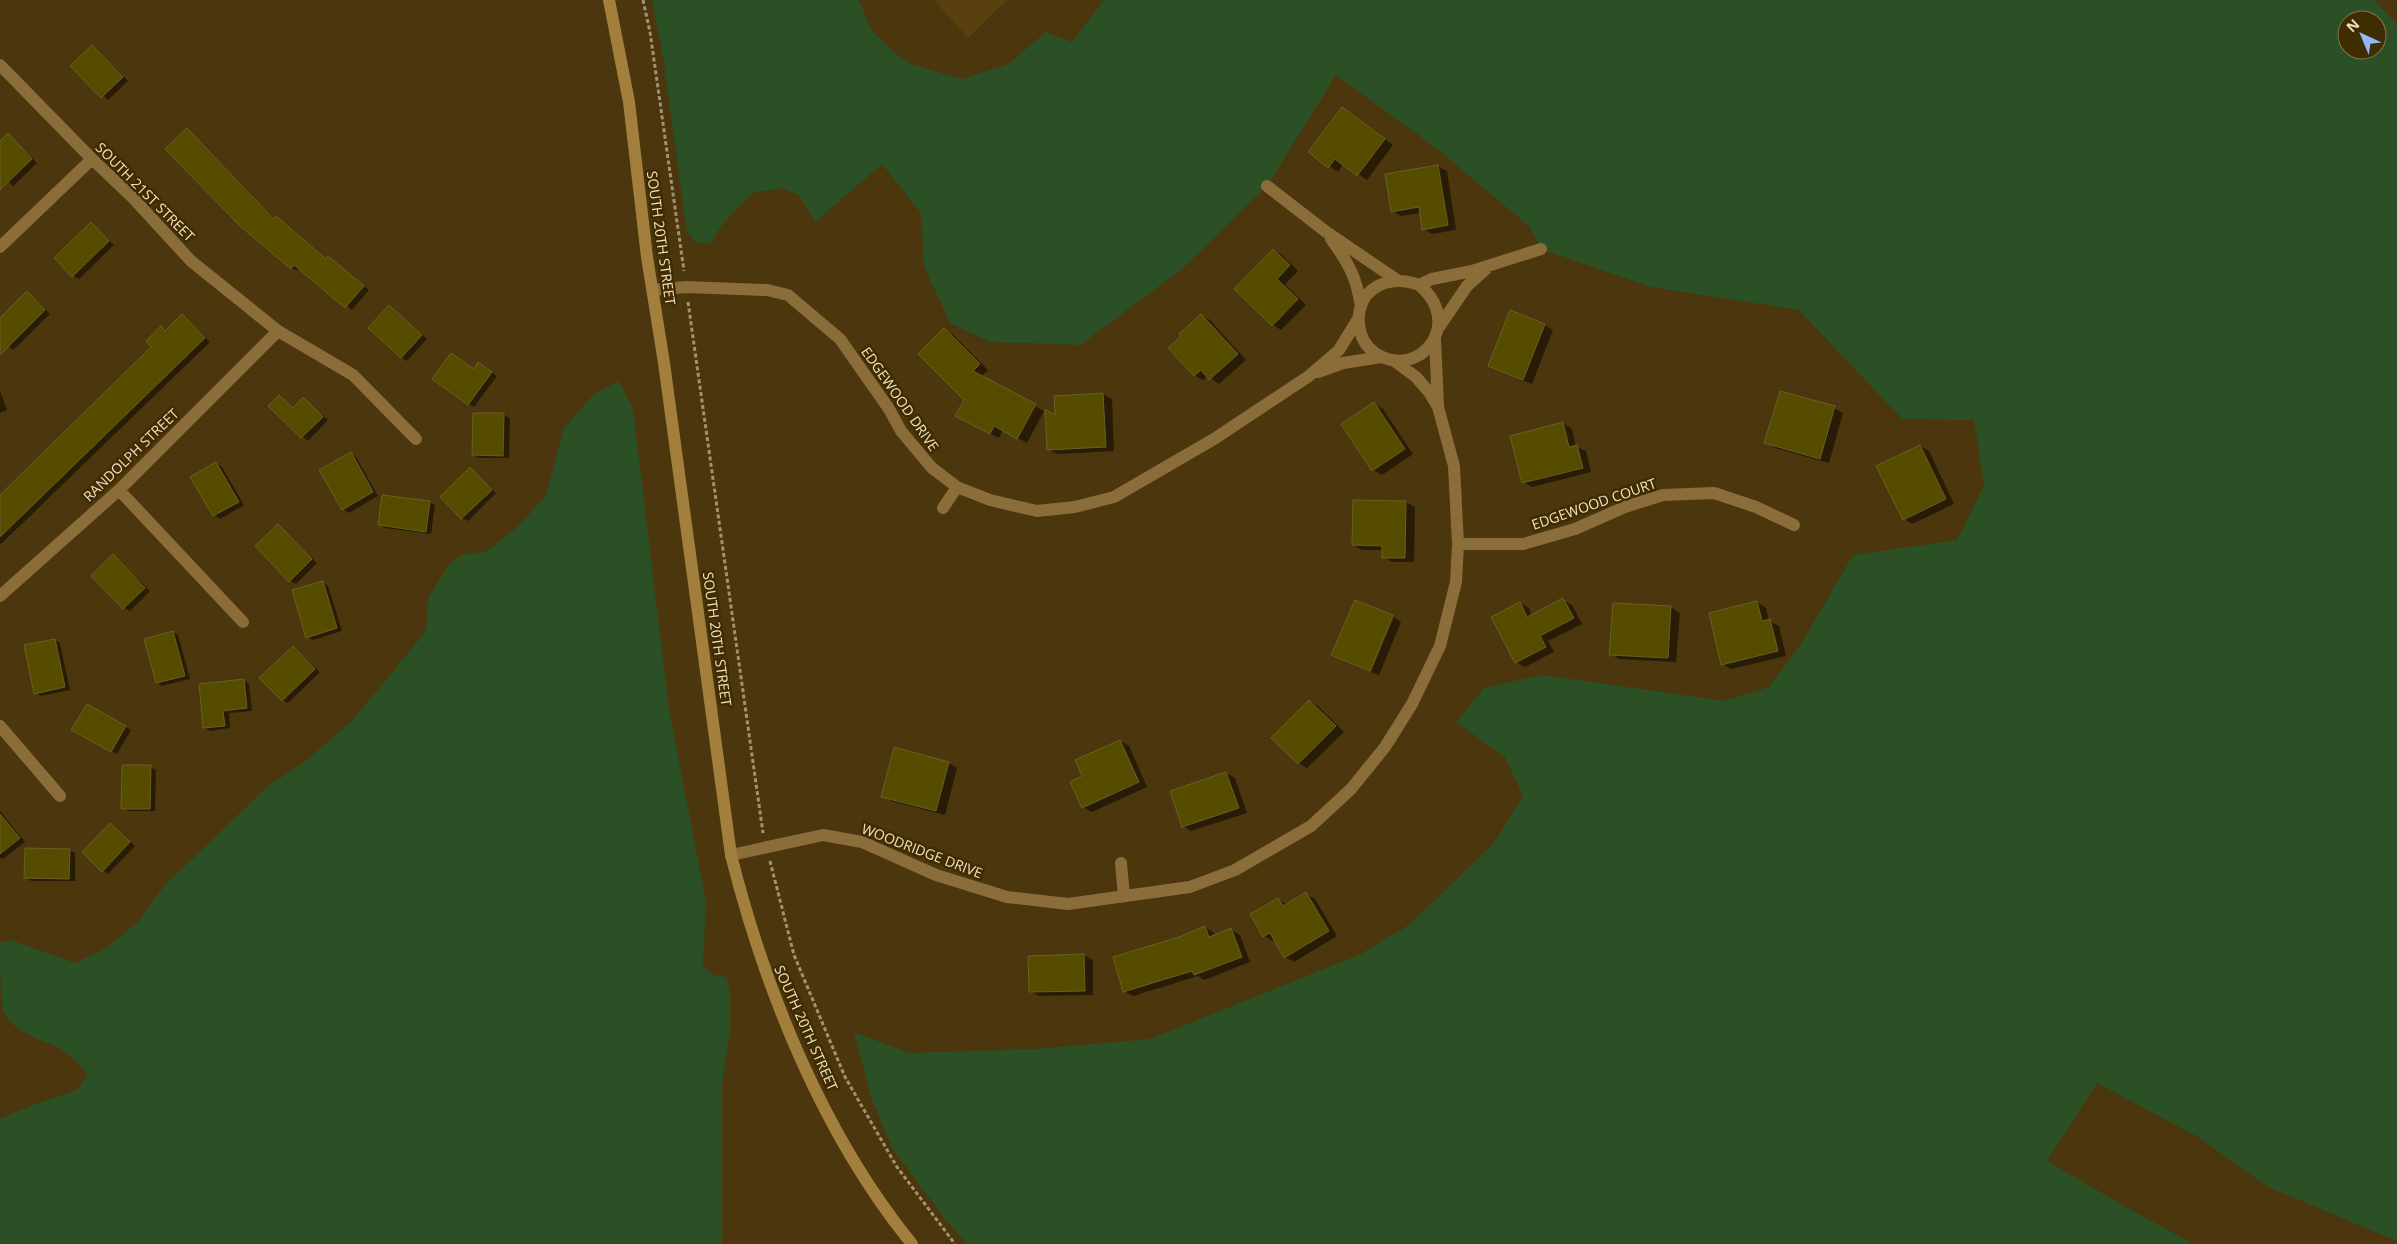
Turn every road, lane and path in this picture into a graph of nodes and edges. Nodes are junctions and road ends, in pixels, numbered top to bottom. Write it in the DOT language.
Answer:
graph roads {
  1 [pos="610,0"];
  2 [pos="643,0"];
  3 [pos="0,65"];
  4 [pos="92,159"];
  5 [pos="1267,186"];
  6 [pos="1325,231"];
  7 [pos="0,248"];
  8 [pos="1541,249"];
  9 [pos="1490,265"];
  10 [pos="1397,280"];
  11 [pos="1419,285"];
  12 [pos="686,287"];
  13 [pos="653,290"];
  14 [pos="1360,313"];
  15 [pos="278,331"];
  16 [pos="1437,333"];
  17 [pos="1387,358"];
  18 [pos="1309,376"];
  19 [pos="1438,407"];
  20 [pos="416,439"];
  21 [pos="957,487"];
  22 [pos="119,490"];
  23 [pos="943,508"];
  24 [pos="1794,525"];
  25 [pos="1458,544"];
  26 [pos="0,596"];
  27 [pos="243,622"];
  28 [pos="0,726"];
  29 [pos="60,796"];
  30 [pos="767,847"];
  31 [pos="731,855"];
  32 [pos="1120,863"];
  33 [pos="1124,896"];
  34 [pos="912,1244"];
  35 [pos="955,1244"];
  1 -- 13 [label="main road, SOUTH 20TH STREET"];
  2 -- 12 [label="path"];
  3 -- 4 [label="street, SOUTH 21ST STREET"];
  4 -- 7 [label="street"];
  4 -- 15 [label="street, SOUTH 21ST STREET"];
  5 -- 6 [label="street"];
  6 -- 10 [label="street"];
  6 -- 14 [label="street"];
  8 -- 9 [label="street"];
  9 -- 11 [label="street"];
  9 -- 16 [label="street"];
  10 -- 11 [label="street"];
  10 -- 14 [label="street"];
  11 -- 16 [label="street"];
  12 -- 13 [label="street, EDGEWOOD DRIVE"];
  12 -- 21 [label="street, EDGEWOOD DRIVE"];
  12 -- 30 [label="path"];
  13 -- 31 [label="main road, SOUTH 20TH STREET"];
  14 -- 17 [label="street"];
  14 -- 18 [label="street"];
  15 -- 20 [label="street, SOUTH 21ST STREET"];
  15 -- 22 [label="street, RANDOLPH STREET"];
  16 -- 17 [label="street"];
  16 -- 19 [label="street, WOODRIDGE DRIVE"];
  17 -- 18 [label="street"];
  17 -- 19 [label="street, WOODRIDGE DRIVE"];
  18 -- 21 [label="street, EDGEWOOD DRIVE"];
  19 -- 25 [label="street, WOODRIDGE DRIVE"];
  21 -- 23 [label="street"];
  22 -- 26 [label="street, RANDOLPH STREET"];
  22 -- 27 [label="street"];
  24 -- 25 [label="street, EDGEWOOD COURT"];
  25 -- 33 [label="street, WOODRIDGE DRIVE"];
  28 -- 29 [label="street"];
  30 -- 31 [label="street, WOODRIDGE DRIVE"];
  30 -- 33 [label="street, WOODRIDGE DRIVE"];
  30 -- 35 [label="path"];
  31 -- 34 [label="main road, SOUTH 20TH STREET"];
  32 -- 33 [label="street"];
}
